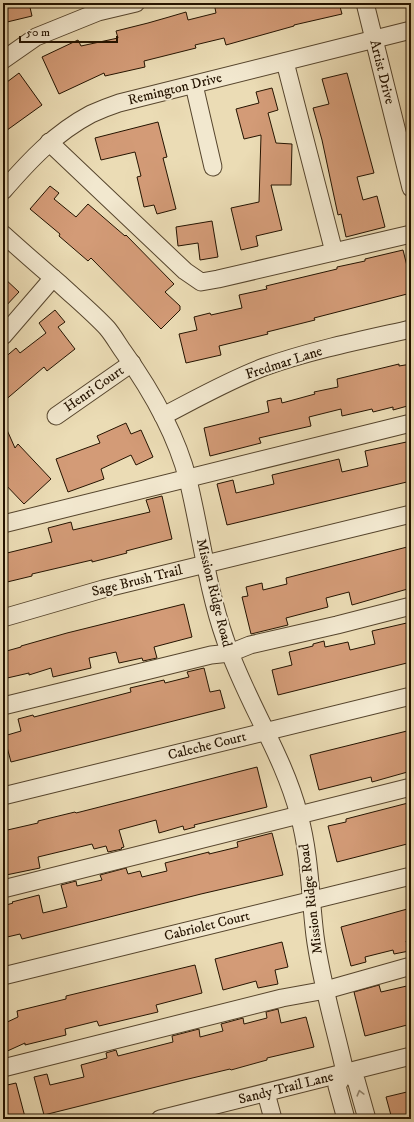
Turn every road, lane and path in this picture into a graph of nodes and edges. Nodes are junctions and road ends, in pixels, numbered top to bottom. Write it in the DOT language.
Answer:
graph roads {
  1 [pos="136,3"];
  2 [pos="365,3"];
  3 [pos="411,30"];
  4 [pos="374,39"];
  5 [pos="3,60"];
  6 [pos="285,62"];
  7 [pos="194,85"];
  8 [pos="404,128"];
  9 [pos="49,142"];
  10 [pos="213,167"];
  11 [pos="411,188"];
  12 [pos="3,191"];
  13 [pos="3,234"];
  14 [pos="411,234"];
  15 [pos="334,252"];
  16 [pos="53,278"];
  17 [pos="411,328"];
  18 [pos="3,336"];
  19 [pos="132,363"];
  20 [pos="56,416"];
  21 [pos="163,416"];
  22 [pos="411,424"];
  23 [pos="187,478"];
  24 [pos="411,514"];
  25 [pos="3,524"];
  26 [pos="206,563"];
  27 [pos="411,606"];
  28 [pos="3,618"];
  29 [pos="230,653"];
  30 [pos="411,696"];
  31 [pos="3,706"];
  32 [pos="266,732"];
  33 [pos="411,787"];
  34 [pos="3,796"];
  35 [pos="299,815"];
  36 [pos="411,876"];
  37 [pos="3,889"];
  38 [pos="312,900"];
  39 [pos="411,966"];
  40 [pos="3,976"];
  41 [pos="326,990"];
  42 [pos="411,1056"];
  43 [pos="3,1068"];
  44 [pos="345,1072"];
  45 [pos="266,1093"];
  46 [pos="160,1119"];
  47 [pos="273,1119"];
  48 [pos="346,1119"];
  49 [pos="367,1119"];
  1 -- 5 [label="street"];
  2 -- 4 [label="street, Artist Drive"];
  3 -- 4 [label="street, Remington Drive"];
  4 -- 6 [label="street, Remington Drive"];
  4 -- 8 [label="street, Artist Drive"];
  6 -- 7 [label="street, Remington Drive"];
  6 -- 15 [label="street"];
  7 -- 9 [label="street, Remington Drive"];
  7 -- 10 [label="street"];
  8 -- 11 [label="street, Artist Drive"];
  9 -- 12 [label="street, Remington Drive"];
  9 -- 15 [label="street"];
  13 -- 16 [label="street, Mission Ridge Road"];
  14 -- 15 [label="street"];
  16 -- 18 [label="street"];
  16 -- 19 [label="street, Mission Ridge Road"];
  17 -- 21 [label="street, Fredmar Lane"];
  19 -- 20 [label="street, Henri Court"];
  19 -- 21 [label="street, Mission Ridge Road"];
  21 -- 23 [label="street, Mission Ridge Road"];
  22 -- 23 [label="street"];
  23 -- 25 [label="street"];
  23 -- 26 [label="street, Mission Ridge Road"];
  24 -- 26 [label="street, Sage Brush Trail"];
  26 -- 28 [label="street, Sage Brush Trail"];
  26 -- 29 [label="street, Mission Ridge Road"];
  27 -- 29 [label="street"];
  29 -- 31 [label="street"];
  29 -- 32 [label="street, Mission Ridge Road"];
  30 -- 32 [label="street, Caleche Court"];
  32 -- 34 [label="street, Caleche Court"];
  32 -- 35 [label="street, Mission Ridge Road"];
  33 -- 35 [label="street"];
  35 -- 37 [label="street"];
  35 -- 38 [label="street, Mission Ridge Road"];
  36 -- 38 [label="street, Cabriolet Court"];
  38 -- 40 [label="street, Cabriolet Court"];
  38 -- 41 [label="street, Mission Ridge Road"];
  39 -- 41 [label="street"];
  41 -- 43 [label="street"];
  41 -- 44 [label="street, Mission Ridge Road"];
  42 -- 44 [label="street, Sandy Trail Lane"];
  44 -- 45 [label="street, Sandy Trail Lane"];
  44 -- 48 [label="street"];
  49 -- 44 [label="street, Mission Ridge Road, one-way"];
  45 -- 46 [label="street, Sandy Trail Lane"];
  45 -- 47 [label="street"];
}
